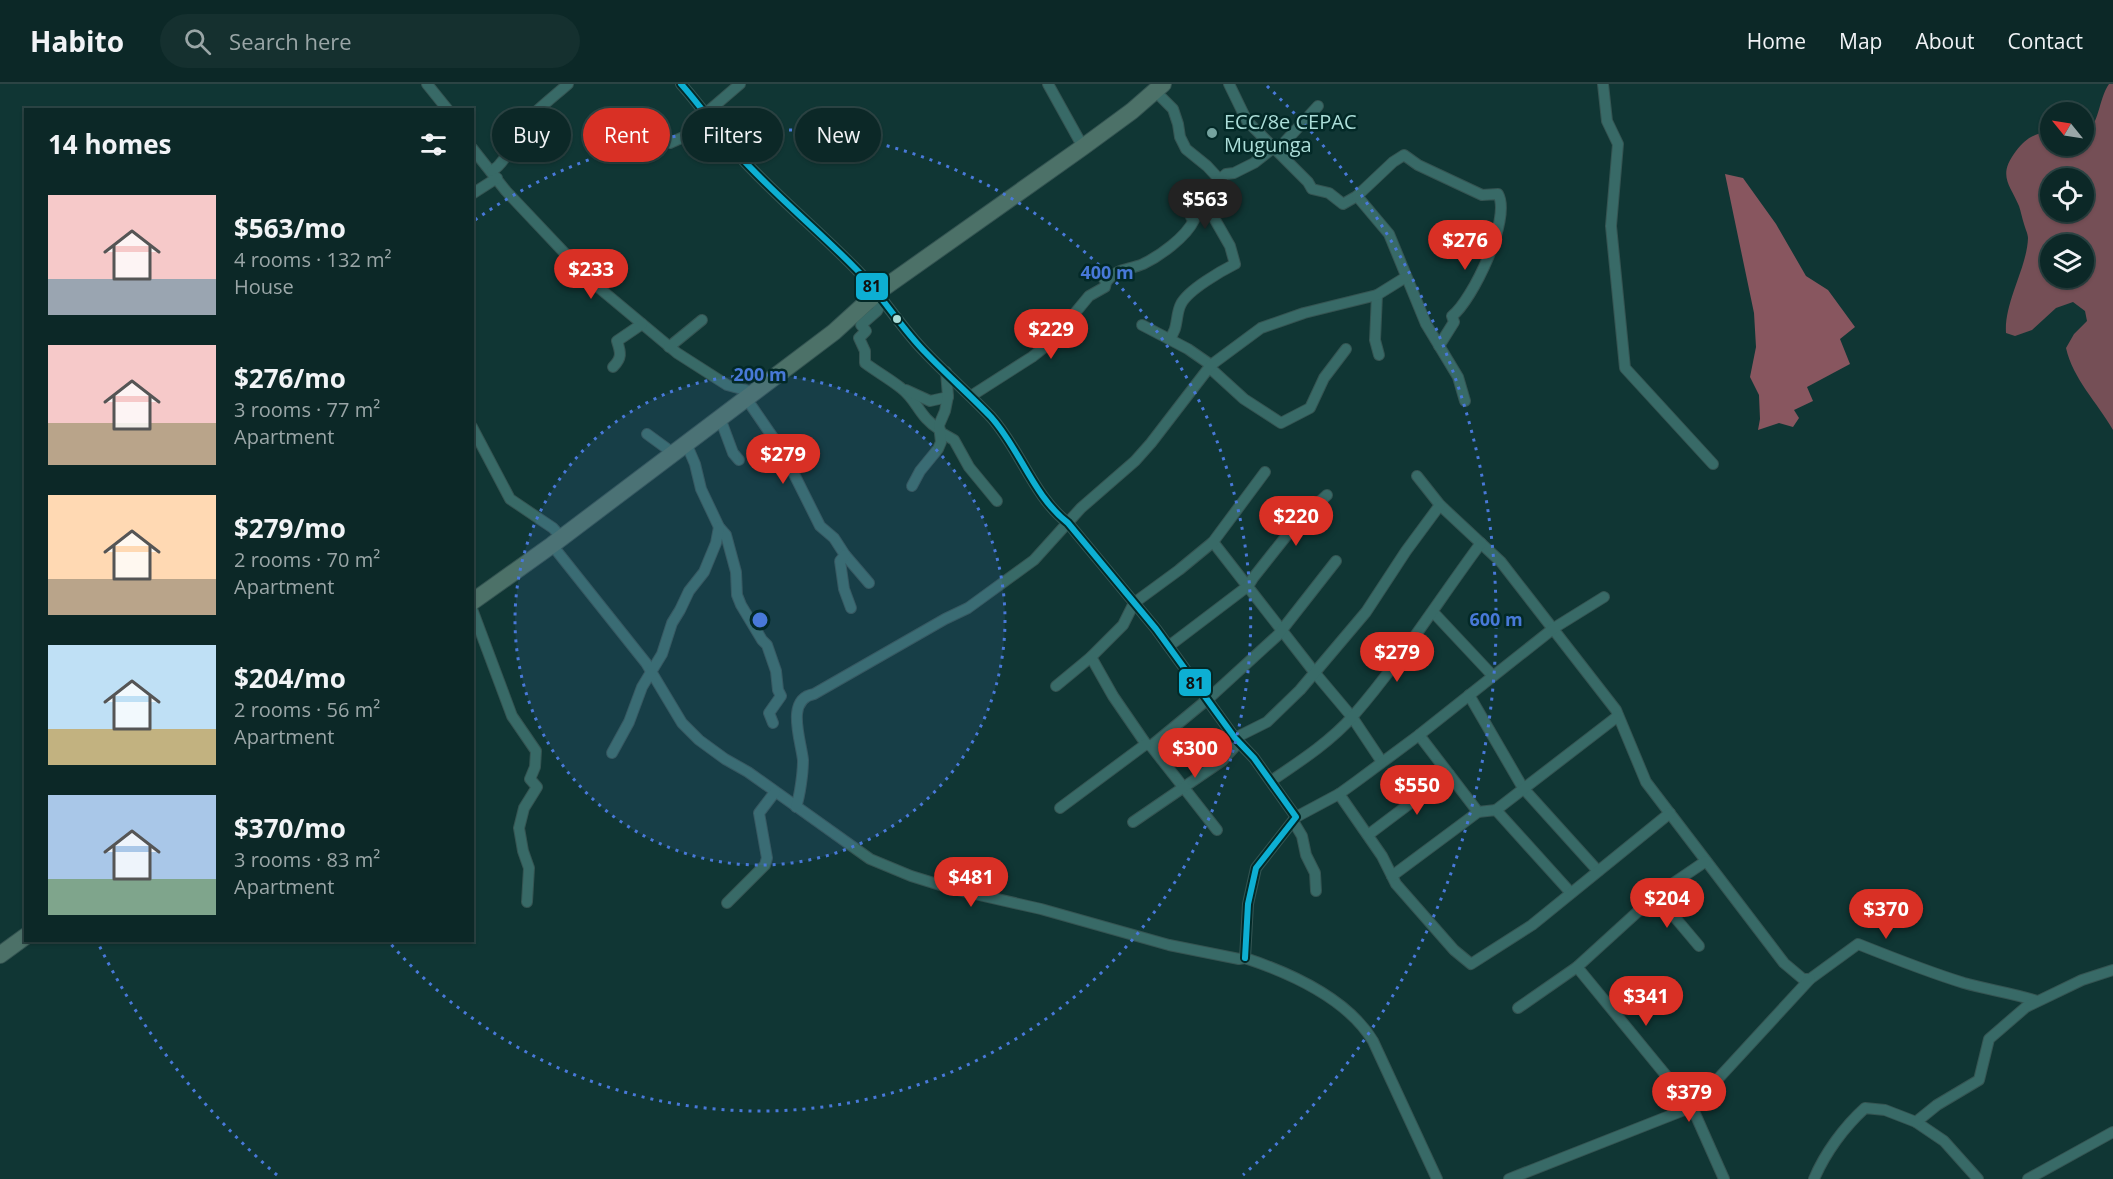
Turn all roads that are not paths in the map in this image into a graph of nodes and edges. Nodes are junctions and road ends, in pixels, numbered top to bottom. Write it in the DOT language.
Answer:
graph roads {
  1 [pos="427,84"];
  2 [pos="568,84"];
  3 [pos="681,84"];
  4 [pos="740,84"];
  5 [pos="1048,84"];
  6 [pos="1229,84"];
  7 [pos="1603,84"];
  8 [pos="1159,88"];
  9 [pos="1318,106"];
  10 [pos="446,108"];
  11 [pos="700,108"];
  12 [pos="712,108"];
  13 [pos="682,137"];
  14 [pos="670,143"];
  15 [pos="1083,147"];
  16 [pos="1273,148"];
  17 [pos="474,150"];
  18 [pos="746,162"];
  19 [pos="494,175"];
  20 [pos="1217,183"];
  21 [pos="474,192"];
  22 [pos="1357,196"];
  23 [pos="1406,277"];
  24 [pos="1377,295"];
  25 [pos="881,296"];
  26 [pos="702,320"];
  27 [pos="642,324"];
  28 [pos="1142,325"];
  29 [pos="1168,339"];
  30 [pos="1439,346"];
  31 [pos="669,347"];
  32 [pos="1346,348"];
  33 [pos="1379,355"];
  34 [pos="613,367"];
  35 [pos="1210,367"];
  36 [pos="946,372"];
  37 [pos="903,389"];
  38 [pos="750,395"];
  39 [pos="971,396"];
  40 [pos="948,397"];
  41 [pos="1465,401"];
  42 [pos="720,418"];
  43 [pos="474,431"];
  44 [pos="940,431"];
  45 [pos="647,434"];
  46 [pos="680,448"];
  47 [pos="739,460"];
  48 [pos="1713,464"];
  49 [pos="1264,472"];
  50 [pos="1417,476"];
  51 [pos="912,486"];
  52 [pos="1327,495"];
  53 [pos="997,501"];
  54 [pos="1440,504"];
  55 [pos="1068,523"];
  56 [pos="719,527"];
  57 [pos="557,541"];
  58 [pos="1213,542"];
  59 [pos="1481,543"];
  60 [pos="845,555"];
  61 [pos="1336,561"];
  62 [pos="869,582"];
  63 [pos="1248,586"];
  64 [pos="1604,597"];
  65 [pos="474,601"];
  66 [pos="1134,603"];
  67 [pos="851,608"];
  68 [pos="1433,612"];
  69 [pos="474,614"];
  70 [pos="1554,628"];
  71 [pos="1282,630"];
  72 [pos="1169,646"];
  73 [pos="1091,657"];
  74 [pos="651,673"];
  75 [pos="1315,673"];
  76 [pos="1493,676"];
  77 [pos="1056,686"];
  78 [pos="1469,695"];
  79 [pos="1208,699"];
  80 [pos="1618,716"];
  81 [pos="1352,717"];
  82 [pos="773,723"];
  83 [pos="1419,735"];
  84 [pos="1237,740"];
  85 [pos="1149,745"];
  86 [pos="612,753"];
  87 [pos="1382,762"];
  88 [pos="1449,774"];
  89 [pos="1271,781"];
  90 [pos="1184,788"];
  91 [pos="1523,788"];
  92 [pos="775,792"];
  93 [pos="1339,794"];
  94 [pos="795,807"];
  95 [pos="1060,808"];
  96 [pos="1496,810"];
  97 [pos="1478,812"];
  98 [pos="1670,813"];
  99 [pos="1294,819"];
  100 [pos="1133,822"];
  101 [pos="1217,830"];
  102 [pos="1368,835"];
  103 [pos="1706,861"];
  104 [pos="1598,872"];
  105 [pos="1392,876"];
  106 [pos="1316,891"];
  107 [pos="1571,893"];
  108 [pos="1656,894"];
  109 [pos="527,902"];
  110 [pos="727,903"];
  111 [pos="24,937"];
  112 [pos="1700,946"];
  113 [pos="0,955"];
  114 [pos="1245,958"];
  115 [pos="1577,967"];
  116 [pos="2113,970"];
  117 [pos="1810,980"];
  118 [pos="2037,1001"];
  119 [pos="1518,1008"];
  120 [pos="1692,1107"];
  121 [pos="1916,1122"];
  122 [pos="2113,1132"];
  123 [pos="1437,1179"];
  124 [pos="1509,1179"];
  125 [pos="1724,1179"];
  126 [pos="1814,1179"];
  127 [pos="1978,1179"];
  128 [pos="2028,1179"];
  1 -- 10 [label="street"];
  2 -- 19 [label="street"];
  3 -- 11 [label="street"];
  4 -- 12 [label="street"];
  5 -- 15 [label="street"];
  6 -- 16 [label="street"];
  7 -- 48 [label="street"];
  8 -- 15 [label="highway"];
  8 -- 20 [label="street"];
  9 -- 16 [label="street"];
  13 -- 14 [label="street"];
  15 -- 25 [label="highway"];
  16 -- 20 [label="street"];
  16 -- 22 [label="street"];
  17 -- 19 [label="street"];
  18 -- 25 [label="street"];
  19 -- 21 [label="street"];
  19 -- 27 [label="street"];
  20 -- 29 [label="street"];
  20 -- 39 [label="street"];
  22 -- 23 [label="street"];
  22 -- 30 [label="street"];
  23 -- 24 [label="street"];
  23 -- 30 [label="street"];
  24 -- 33 [label="street"];
  24 -- 35 [label="street"];
  25 -- 36 [label="street"];
  25 -- 37 [label="street"];
  25 -- 38 [label="highway"];
  26 -- 31 [label="street"];
  27 -- 31 [label="street"];
  27 -- 34 [label="street"];
  28 -- 29 [label="street"];
  29 -- 35 [label="street"];
  30 -- 41 [label="street"];
  31 -- 38 [label="street"];
  32 -- 35 [label="street"];
  35 -- 55 [label="street"];
  36 -- 39 [label="street"];
  36 -- 40 [label="street"];
  37 -- 40 [label="street"];
  37 -- 44 [label="street"];
  38 -- 42 [label="highway"];
  38 -- 60 [label="street"];
  39 -- 55 [label="street"];
  40 -- 44 [label="street"];
  42 -- 46 [label="highway"];
  42 -- 47 [label="street"];
  43 -- 57 [label="street"];
  44 -- 51 [label="street"];
  44 -- 53 [label="street"];
  45 -- 46 [label="street"];
  46 -- 56 [label="street"];
  46 -- 57 [label="highway"];
  49 -- 58 [label="street"];
  50 -- 54 [label="street"];
  52 -- 63 [label="street"];
  54 -- 59 [label="street"];
  54 -- 75 [label="street"];
  55 -- 66 [label="street"];
  55 -- 94 [label="street"];
  56 -- 74 [label="street"];
  56 -- 82 [label="street"];
  57 -- 65 [label="highway"];
  57 -- 74 [label="street"];
  58 -- 63 [label="street"];
  58 -- 66 [label="street"];
  59 -- 68 [label="street"];
  59 -- 70 [label="street"];
  60 -- 62 [label="street"];
  60 -- 67 [label="street"];
  61 -- 71 [label="street"];
  63 -- 71 [label="street"];
  63 -- 72 [label="street"];
  64 -- 70 [label="street"];
  66 -- 72 [label="street"];
  66 -- 73 [label="street"];
  68 -- 76 [label="street"];
  68 -- 81 [label="street"];
  69 -- 109 [label="street"];
  70 -- 76 [label="street"];
  70 -- 80 [label="street"];
  71 -- 75 [label="street"];
  71 -- 79 [label="street"];
  72 -- 79 [label="street"];
  73 -- 77 [label="street"];
  73 -- 85 [label="street"];
  74 -- 86 [label="street"];
  74 -- 92 [label="street"];
  75 -- 81 [label="street"];
  75 -- 84 [label="street"];
  76 -- 78 [label="street"];
  78 -- 83 [label="street"];
  78 -- 91 [label="street"];
  79 -- 84 [label="street"];
  79 -- 85 [label="street"];
  80 -- 91 [label="street"];
  80 -- 98 [label="street"];
  81 -- 87 [label="street"];
  81 -- 89 [label="street"];
  83 -- 87 [label="street"];
  83 -- 88 [label="street"];
  84 -- 89 [label="street"];
  84 -- 90 [label="street"];
  85 -- 90 [label="street"];
  85 -- 95 [label="street"];
  87 -- 93 [label="street"];
  88 -- 97 [label="street"];
  88 -- 102 [label="street"];
  89 -- 99 [label="street"];
  90 -- 100 [label="street"];
  90 -- 101 [label="street"];
  91 -- 96 [label="street"];
  91 -- 104 [label="street"];
  92 -- 94 [label="street"];
  92 -- 110 [label="street"];
  93 -- 99 [label="street"];
  93 -- 102 [label="street"];
  94 -- 114 [label="street"];
  96 -- 97 [label="street"];
  96 -- 107 [label="street"];
  97 -- 105 [label="street"];
  98 -- 103 [label="street"];
  98 -- 104 [label="street"];
  99 -- 106 [label="street"];
  99 -- 114 [label="street"];
  102 -- 105 [label="street"];
  103 -- 108 [label="street"];
  103 -- 117 [label="street"];
  104 -- 107 [label="street"];
  105 -- 107 [label="street"];
  108 -- 112 [label="street"];
  108 -- 115 [label="street"];
  111 -- 113 [label="highway"];
  114 -- 123 [label="street"];
  115 -- 119 [label="street"];
  115 -- 120 [label="street"];
  116 -- 118 [label="street"];
  117 -- 118 [label="street"];
  117 -- 120 [label="street"];
  118 -- 121 [label="street"];
  120 -- 124 [label="street"];
  120 -- 125 [label="street"];
  121 -- 126 [label="street"];
  121 -- 127 [label="street"];
  122 -- 128 [label="street"];
}
